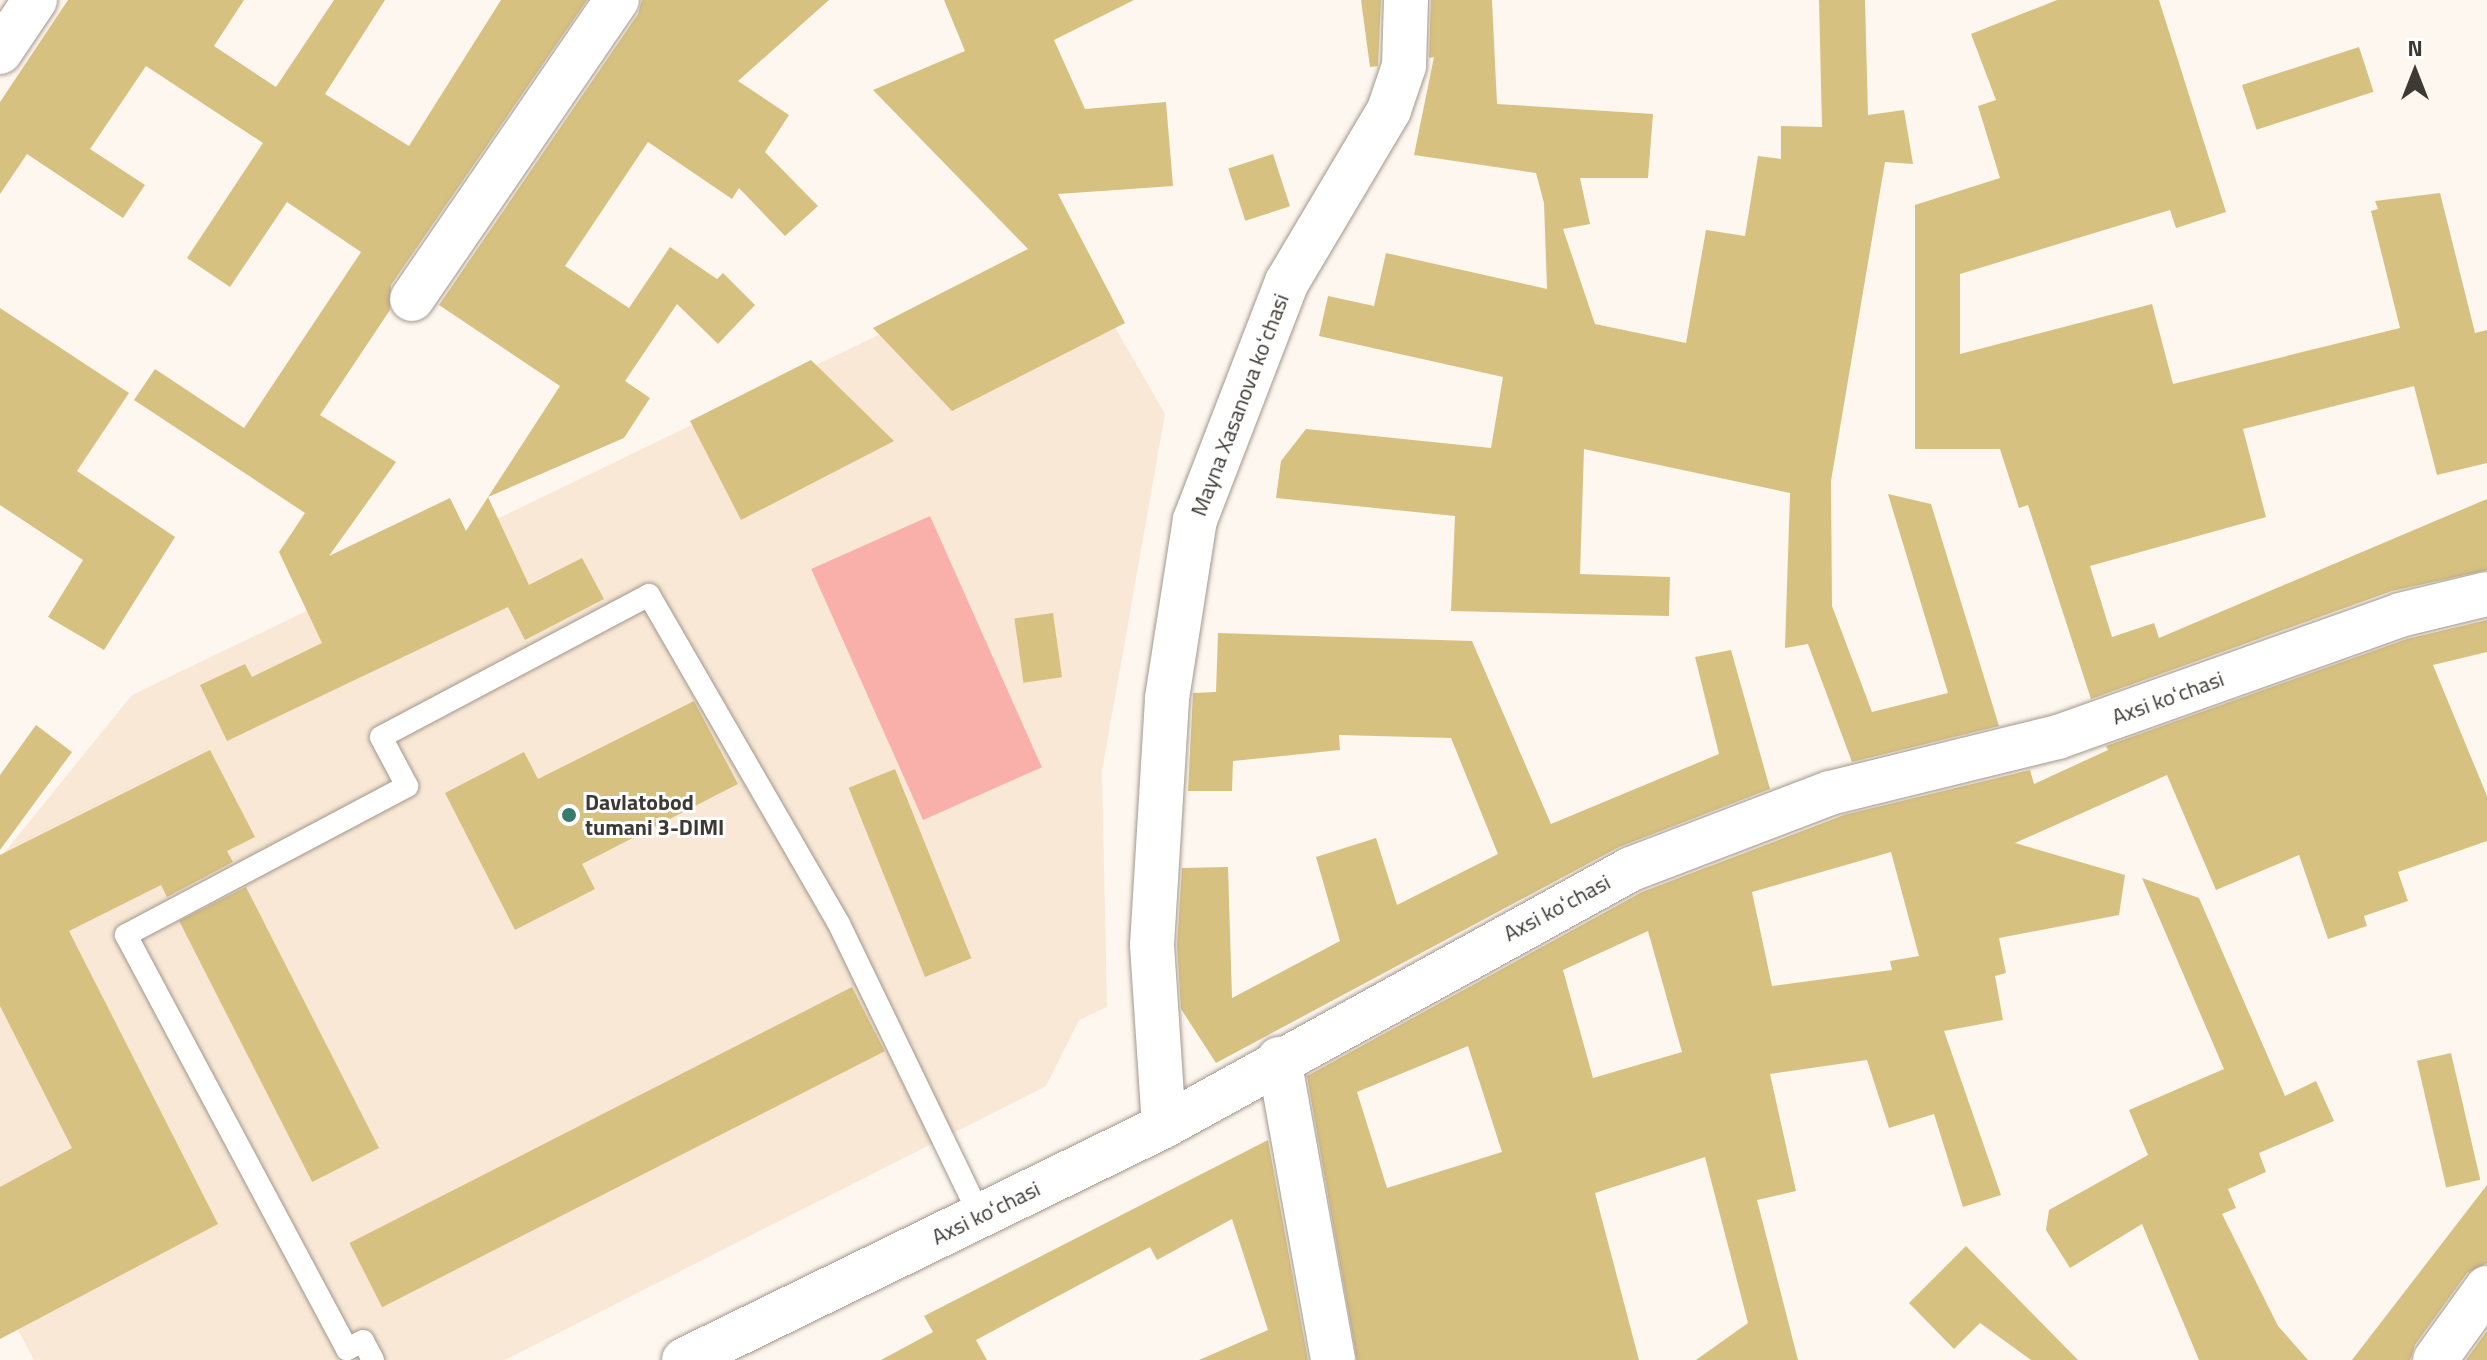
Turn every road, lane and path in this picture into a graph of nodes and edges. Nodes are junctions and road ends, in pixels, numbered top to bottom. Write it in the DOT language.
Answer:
graph roads {
  1 [pos="35,0"];
  2 [pos="617,0"];
  3 [pos="1406,0"];
  4 [pos="0,52"];
  5 [pos="412,299"];
  6 [pos="2487,594"];
  7 [pos="1279,1059"];
  8 [pos="1164,1126"];
  9 [pos="980,1216"];
  10 [pos="2487,1288"];
  11 [pos="373,1360"];
  12 [pos="684,1360"];
  13 [pos="1333,1360"];
  14 [pos="2435,1360"];
  1 -- 4 [label="street"];
  2 -- 5 [label="street"];
  3 -- 8 [label="street, Mayna Xasanova koʻchasi"];
  6 -- 7 [label="street, Axsi koʻchasi"];
  7 -- 8 [label="street, Axsi koʻchasi"];
  7 -- 13 [label="street"];
  8 -- 9 [label="street, Axsi koʻchasi"];
  9 -- 11 [label="lane"];
  9 -- 12 [label="street, Axsi koʻchasi"];
  10 -- 14 [label="street"];
}
